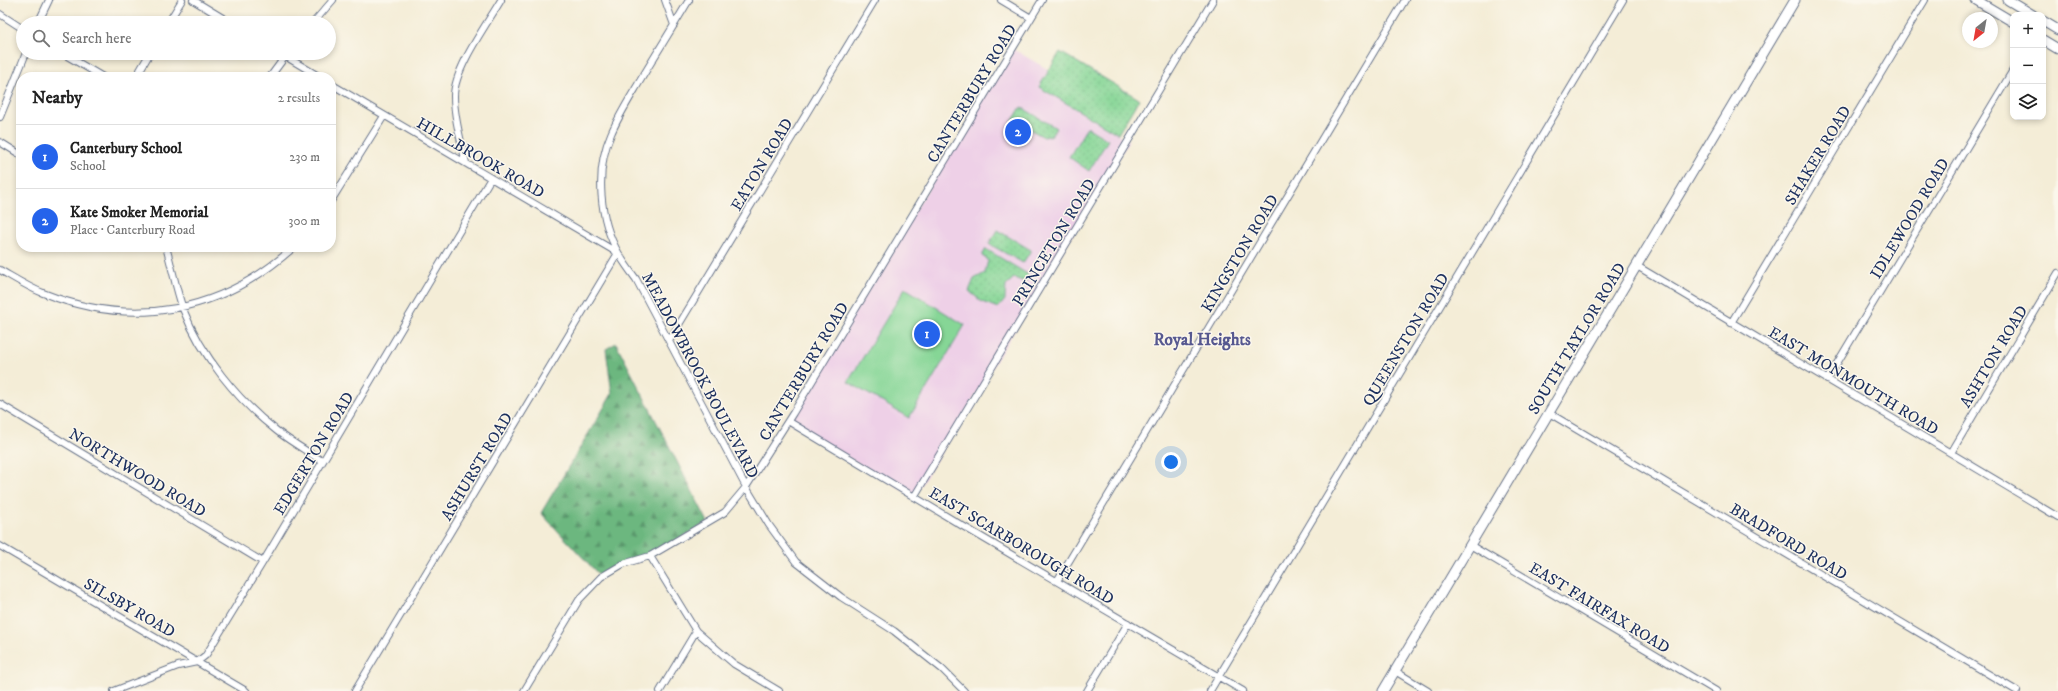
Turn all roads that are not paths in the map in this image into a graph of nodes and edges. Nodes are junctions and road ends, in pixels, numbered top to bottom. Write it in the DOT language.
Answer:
graph roads {
  1 [pos="48,0"];
  2 [pos="182,0"];
  3 [pos="193,0"];
  4 [pos="333,0"];
  5 [pos="501,0"];
  6 [pos="665,0"];
  7 [pos="689,0"];
  8 [pos="875,0"];
  9 [pos="1000,0"];
  10 [pos="1042,0"];
  11 [pos="1214,0"];
  12 [pos="1405,0"];
  13 [pos="1623,0"];
  14 [pos="1795,0"];
  15 [pos="1925,0"];
  16 [pos="1976,0"];
  17 [pos="2008,0"];
  18 [pos="2028,12"];
  19 [pos="0,14"];
  20 [pos="41,16"];
  21 [pos="172,16"];
  22 [pos="219,16"];
  23 [pos="319,16"];
  24 [pos="1031,18"];
  25 [pos="2010,20"];
  26 [pos="2046,23"];
  27 [pos="16,24"];
  28 [pos="674,25"];
  29 [pos="2058,30"];
  30 [pos="2046,42"];
  31 [pos="2058,49"];
  32 [pos="23,60"];
  33 [pos="74,60"];
  34 [pos="146,60"];
  35 [pos="280,60"];
  36 [pos="293,60"];
  37 [pos="18,72"];
  38 [pos="94,72"];
  39 [pos="139,72"];
  40 [pos="273,72"];
  41 [pos="312,72"];
  42 [pos="2010,75"];
  43 [pos="16,78"];
  44 [pos="336,87"];
  45 [pos="384,116"];
  46 [pos="0,117"];
  47 [pos="0,142"];
  48 [pos="16,152"];
  49 [pos="466,163"];
  50 [pos="491,178"];
  51 [pos="336,193"];
  52 [pos="167,252"];
  53 [pos="288,252"];
  54 [pos="618,254"];
  55 [pos="1637,266"];
  56 [pos="0,270"];
  57 [pos="2058,273"];
  58 [pos="183,308"];
  59 [pos="1732,323"];
  60 [pos="669,341"];
  61 [pos="1827,380"];
  62 [pos="0,404"];
  63 [pos="1549,413"];
  64 [pos="788,421"];
  65 [pos="1951,453"];
  66 [pos="322,461"];
  67 [pos="746,487"];
  68 [pos="914,497"];
  69 [pos="2058,516"];
  70 [pos="1470,545"];
  71 [pos="0,546"];
  72 [pos="650,556"];
  73 [pos="263,562"];
  74 [pos="1057,581"];
  75 [pos="1128,623"];
  76 [pos="696,631"];
  77 [pos="197,662"];
  78 [pos="1395,671"];
  79 [pos="1218,677"];
  80 [pos="114,691"];
  81 [pos="246,691"];
  82 [pos="355,691"];
  83 [pos="524,691"];
  84 [pos="660,691"];
  85 [pos="779,691"];
  86 [pos="964,691"];
  87 [pos="1087,691"];
  88 [pos="1210,691"];
  89 [pos="1243,691"];
  90 [pos="1383,691"];
  91 [pos="1428,691"];
  92 [pos="1716,691"];
  93 [pos="2017,691"];
  1 -- 20 [label="street"];
  2 -- 21 [label="street"];
  3 -- 22 [label="street"];
  4 -- 23 [label="street"];
  5 -- 49 [label="street"];
  6 -- 28 [label="street"];
  7 -- 28 [label="street"];
  8 -- 60 [label="street, EATON ROAD"];
  9 -- 24 [label="street"];
  10 -- 24 [label="street, CANTERBURY ROAD"];
  11 -- 68 [label="street, PRINCETON ROAD"];
  12 -- 74 [label="street, KINGSTON ROAD"];
  13 -- 79 [label="street, QUEENSTON ROAD"];
  14 -- 55 [label="main road, SOUTH TAYLOR ROAD"];
  15 -- 59 [label="street, SHAKER ROAD"];
  16 -- 25 [label="main road"];
  17 -- 18 [label="main road"];
  19 -- 27 [label="street"];
  24 -- 64 [label="street, CANTERBURY ROAD"];
  26 -- 29 [label="main road"];
  28 -- 54 [label="street, MEADOWBROOK BOULEVARD"];
  30 -- 31 [label="main road"];
  32 -- 37 [label="street"];
  33 -- 38 [label="street"];
  34 -- 39 [label="street"];
  35 -- 40 [label="street"];
  36 -- 41 [label="street"];
  42 -- 61 [label="street, IDLEWOOD ROAD"];
  43 -- 46 [label="street"];
  44 -- 45 [label="street, HILLBROOK ROAD"];
  45 -- 49 [label="street, HILLBROOK ROAD"];
  45 -- 51 [label="street"];
  47 -- 48 [label="street"];
  49 -- 50 [label="street, HILLBROOK ROAD"];
  50 -- 54 [label="street, HILLBROOK ROAD"];
  50 -- 66 [label="street, EDGERTON ROAD"];
  52 -- 58 [label="street"];
  53 -- 58 [label="street"];
  54 -- 60 [label="street, MEADOWBROOK BOULEVARD"];
  54 -- 82 [label="street, ASHURST ROAD"];
  55 -- 59 [label="street, EAST MONMOUTH ROAD"];
  55 -- 63 [label="main road, SOUTH TAYLOR ROAD"];
  56 -- 58 [label="street"];
  57 -- 65 [label="street, ASHTON ROAD"];
  58 -- 66 [label="street"];
  59 -- 61 [label="street, EAST MONMOUTH ROAD"];
  60 -- 67 [label="street, MEADOWBROOK BOULEVARD"];
  61 -- 65 [label="street, EAST MONMOUTH ROAD"];
  62 -- 73 [label="street, NORTHWOOD ROAD"];
  63 -- 70 [label="main road, SOUTH TAYLOR ROAD"];
  63 -- 93 [label="street, BRADFORD ROAD"];
  64 -- 67 [label="street, CANTERBURY ROAD"];
  64 -- 68 [label="street, EAST SCARBOROUGH ROAD"];
  65 -- 69 [label="street, EAST MONMOUTH ROAD"];
  66 -- 73 [label="street, EDGERTON ROAD"];
  67 -- 72 [label="street, CANTERBURY ROAD"];
  67 -- 86 [label="street, MEADOWBROOK BOULEVARD"];
  68 -- 74 [label="street, EAST SCARBOROUGH ROAD"];
  70 -- 78 [label="main road, SOUTH TAYLOR ROAD"];
  70 -- 92 [label="street, EAST FAIRFAX ROAD"];
  71 -- 77 [label="street, SILSBY ROAD"];
  72 -- 76 [label="street"];
  72 -- 83 [label="street, CANTERBURY ROAD"];
  73 -- 77 [label="street, EDGERTON ROAD"];
  74 -- 75 [label="street, EAST SCARBOROUGH ROAD"];
  75 -- 79 [label="street, EAST SCARBOROUGH ROAD"];
  75 -- 87 [label="street"];
  76 -- 84 [label="street"];
  76 -- 85 [label="street"];
  77 -- 80 [label="street"];
  77 -- 81 [label="street, SILSBY ROAD"];
  78 -- 90 [label="main road, SOUTH TAYLOR ROAD"];
  78 -- 91 [label="street"];
  79 -- 88 [label="street, QUEENSTON ROAD"];
  79 -- 89 [label="street, EAST SCARBOROUGH ROAD"];
}
